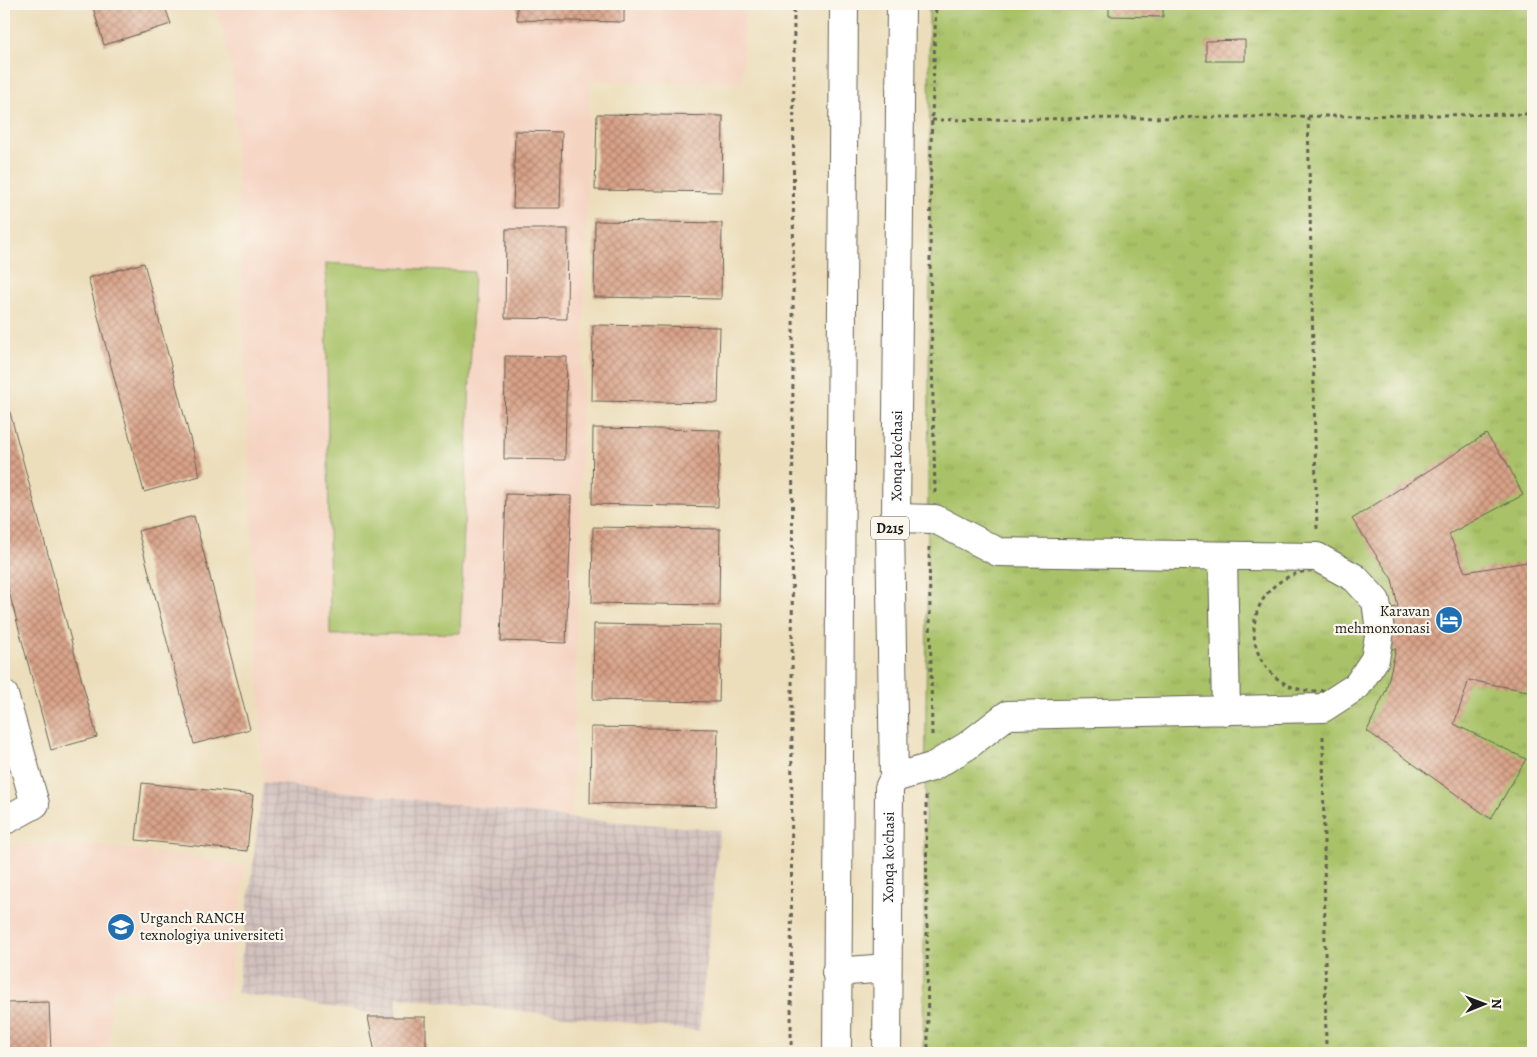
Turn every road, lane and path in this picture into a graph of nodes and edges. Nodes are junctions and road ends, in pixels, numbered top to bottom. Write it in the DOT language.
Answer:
graph roads {
  1 [pos="794,4"];
  2 [pos="844,4"];
  3 [pos="901,4"];
  4 [pos="1533,114"];
  5 [pos="1308,116"];
  6 [pos="932,120"];
  7 [pos="896,518"];
  8 [pos="1223,556"];
  9 [pos="1318,557"];
  10 [pos="1267,668"];
  11 [pos="4,695"];
  12 [pos="1323,708"];
  13 [pos="1226,711"];
  14 [pos="894,778"];
  15 [pos="4,819"];
  16 [pos="887,968"];
  17 [pos="836,972"];
  18 [pos="791,1053"];
  19 [pos="836,1053"];
  20 [pos="887,1053"];
  21 [pos="1326,1053"];
  1 -- 18 [label="path"];
  2 -- 17 [label="main road"];
  3 -- 7 [label="main road, Xonqa ko'chasi / D215"];
  4 -- 5 [label="path"];
  5 -- 6 [label="path"];
  5 -- 9 [label="path"];
  7 -- 8 [label="main road"];
  7 -- 14 [label="main road, Xonqa ko'chasi / D215"];
  8 -- 9 [label="main road"];
  8 -- 13 [label="main road"];
  9 -- 12 [label="main road"];
  10 -- 10 [label="path"];
  11 -- 15 [label="main road"];
  12 -- 13 [label="main road"];
  12 -- 21 [label="path"];
  13 -- 14 [label="main road"];
  14 -- 16 [label="main road, Xonqa ko'chasi / D215"];
  16 -- 17 [label="main road"];
  16 -- 20 [label="main road, Xonqa ko'chasi / D215"];
  17 -- 19 [label="main road"];
}
